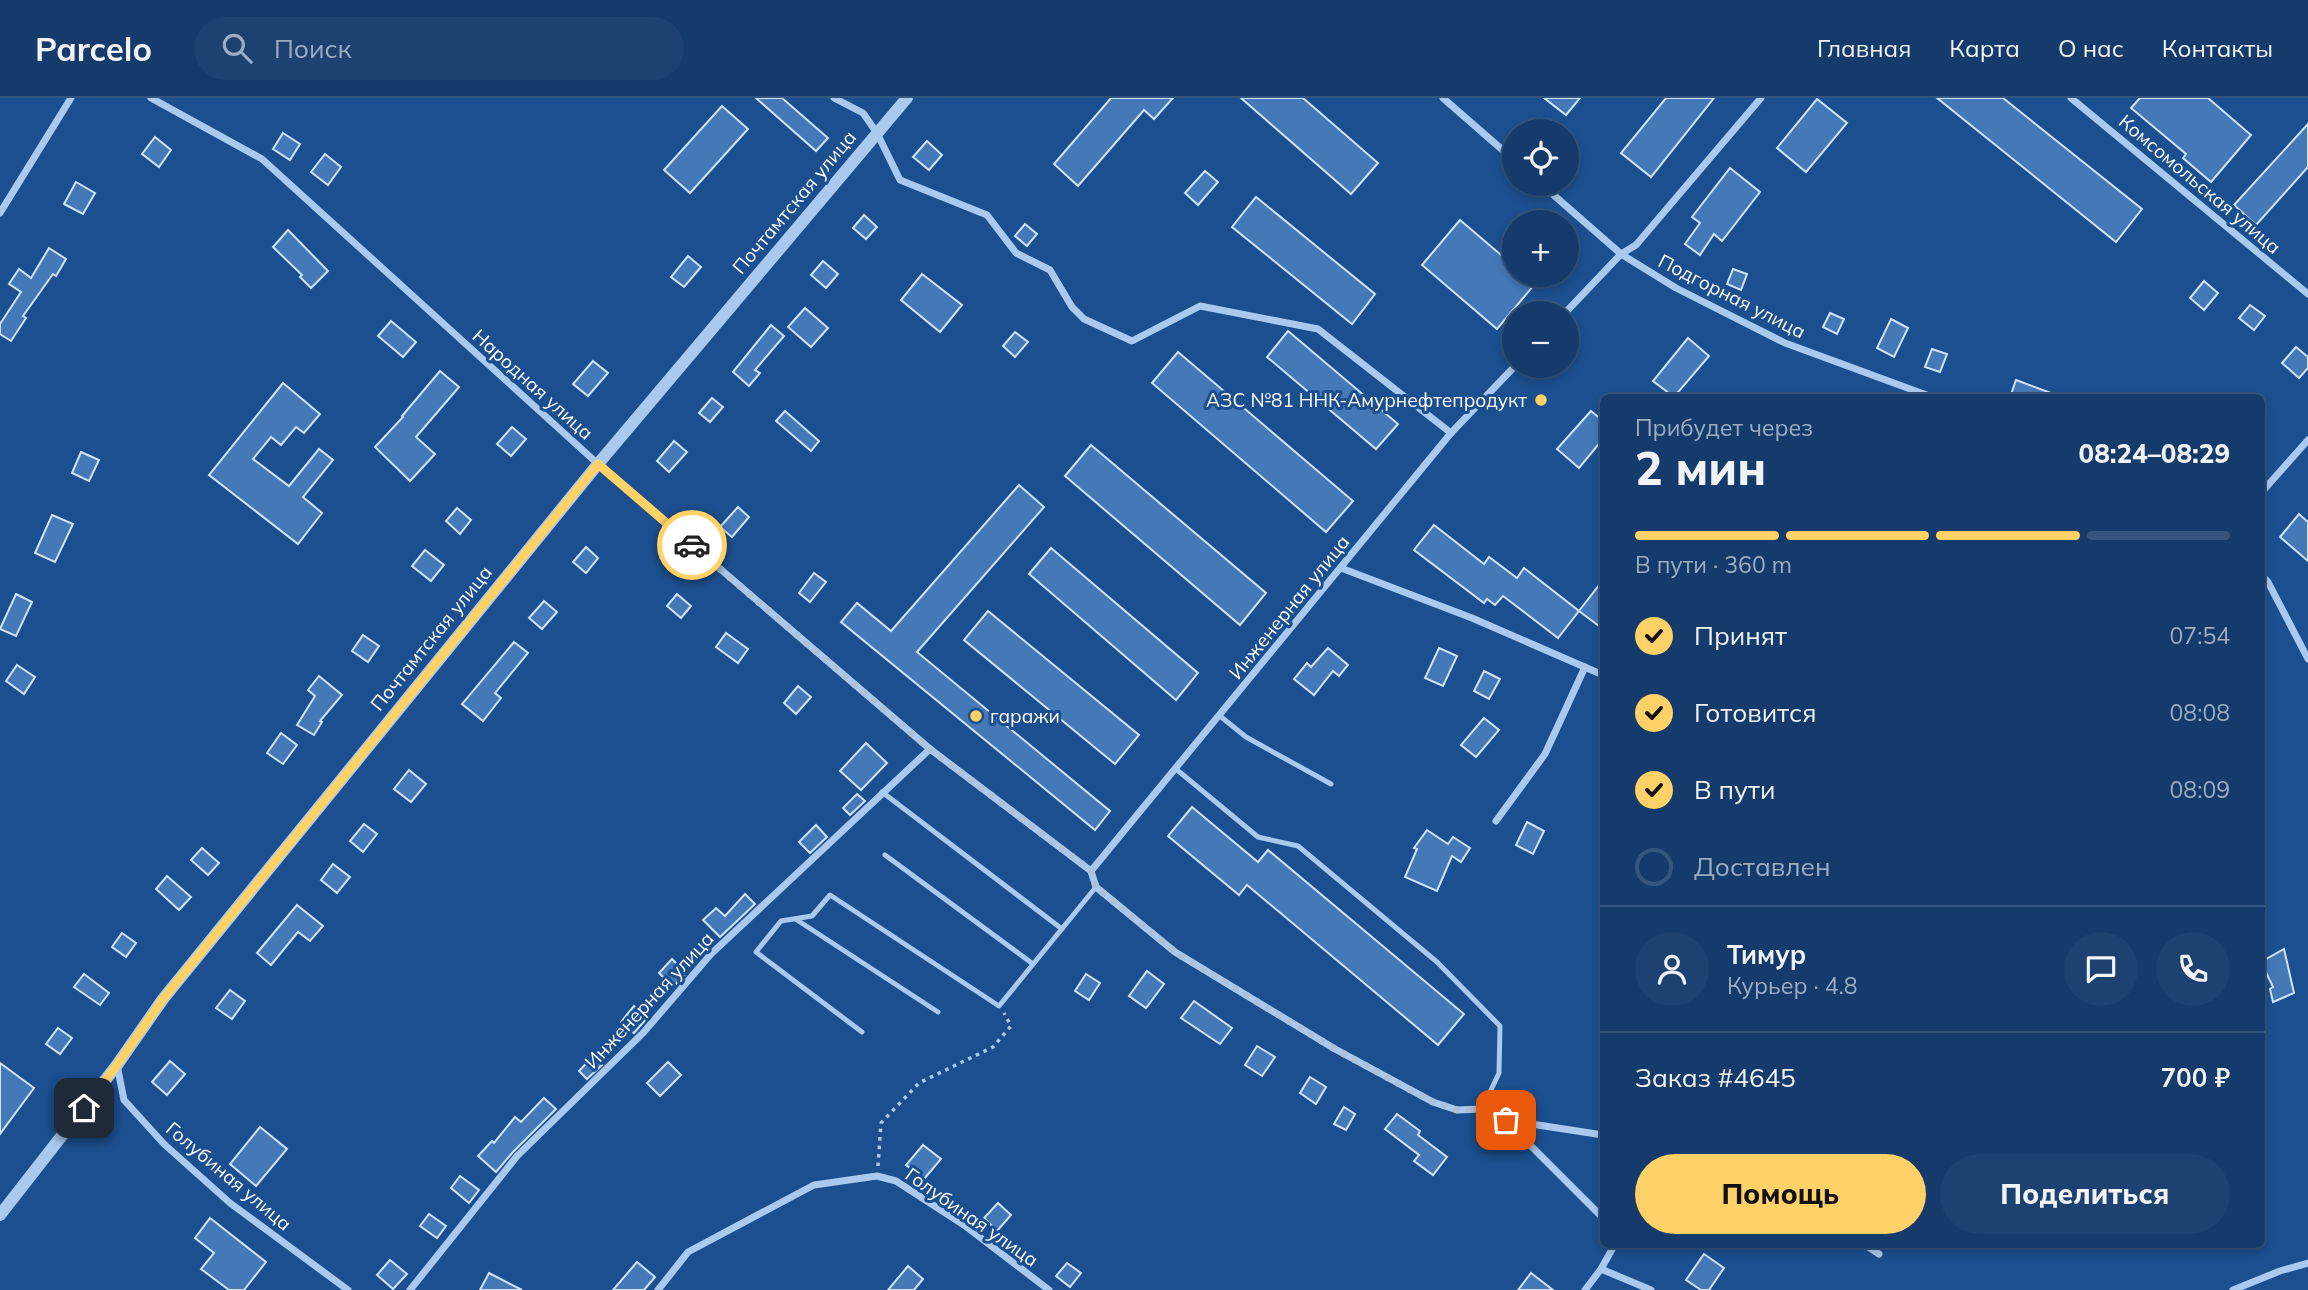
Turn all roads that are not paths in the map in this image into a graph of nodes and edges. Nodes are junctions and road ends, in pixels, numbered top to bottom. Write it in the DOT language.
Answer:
graph roads {
  1 [pos="71,98"];
  2 [pos="151,98"];
  3 [pos="834,98"];
  4 [pos="907,98"];
  5 [pos="1443,98"];
  6 [pos="1761,98"];
  7 [pos="2071,98"];
  8 [pos="877,133"];
  9 [pos="1502,150"];
  10 [pos="1555,196"];
  11 [pos="0,213"];
  12 [pos="1621,254"];
  13 [pos="2308,295"];
  14 [pos="1576,301"];
  15 [pos="1504,378"];
  16 [pos="1924,394"];
  17 [pos="1451,433"];
  18 [pos="2308,440"];
  19 [pos="598,464"];
  20 [pos="2265,488"];
  21 [pos="1341,568"];
  22 [pos="2265,579"];
  23 [pos="2308,659"];
  24 [pos="1585,667"];
  25 [pos="1600,674"];
  26 [pos="1220,716"];
  27 [pos="930,749"];
  28 [pos="1176,769"];
  29 [pos="1331,784"];
  30 [pos="882,792"];
  31 [pos="1496,821"];
  32 [pos="885,855"];
  33 [pos="1091,871"];
  34 [pos="1096,887"];
  35 [pos="797,920"];
  36 [pos="1062,929"];
  37 [pos="1033,964"];
  38 [pos="938,1012"];
  39 [pos="862,1032"];
  40 [pos="117,1065"];
  41 [pos="1482,1109"];
  42 [pos="1506,1120"];
  43 [pos="1600,1135"];
  44 [pos="0,1214"];
  45 [pos="1600,1215"];
  46 [pos="1613,1248"];
  47 [pos="1870,1248"];
  48 [pos="1880,1254"];
  49 [pos="2308,1263"];
  50 [pos="1601,1269"];
  51 [pos="348,1290"];
  52 [pos="410,1290"];
  53 [pos="658,1290"];
  54 [pos="1049,1290"];
  55 [pos="1585,1290"];
  56 [pos="1650,1290"];
  57 [pos="2233,1290"];
  1 -- 11 [label="street"];
  2 -- 19 [label="street, Народная улица"];
  3 -- 8 [label="street"];
  4 -- 8 [label="street, Почтамтская улица"];
  5 -- 9 [label="street"];
  6 -- 12 [label="street"];
  7 -- 13 [label="street, Комсомольская улица"];
  8 -- 17 [label="street"];
  8 -- 19 [label="street, Почтамтская улица"];
  10 -- 12 [label="street, Подгорная улица"];
  12 -- 14 [label="street"];
  12 -- 16 [label="street, Подгорная улица"];
  15 -- 17 [label="street, Инженерная улица"];
  17 -- 21 [label="street, Инженерная улица"];
  18 -- 20 [label="street"];
  19 -- 27 [label="street, Народная улица"];
  19 -- 40 [label="street, Почтамтская улица"];
  21 -- 24 [label="street"];
  21 -- 26 [label="street, Инженерная улица"];
  22 -- 23 [label="street"];
  24 -- 25 [label="street"];
  24 -- 31 [label="street"];
  26 -- 28 [label="street, Инженерная улица"];
  26 -- 29 [label="lane"];
  27 -- 30 [label="street, Инженерная улица"];
  27 -- 33 [label="street, Народная улица"];
  28 -- 33 [label="street, Инженерная улица"];
  28 -- 41 [label="lane"];
  30 -- 36 [label="lane"];
  30 -- 52 [label="street, Инженерная улица"];
  32 -- 37 [label="lane"];
  33 -- 34 [label="street"];
  34 -- 36 [label="lane"];
  34 -- 41 [label="street"];
  35 -- 37 [label="lane"];
  35 -- 38 [label="lane"];
  35 -- 39 [label="lane"];
  36 -- 37 [label="lane"];
  40 -- 44 [label="street, Почтамтская улица"];
  40 -- 51 [label="street, Голубиная улица"];
  41 -- 42 [label="street"];
  42 -- 43 [label="street"];
  42 -- 45 [label="street"];
  46 -- 50 [label="street"];
  47 -- 48 [label="street"];
  49 -- 57 [label="street"];
  50 -- 55 [label="street"];
  50 -- 56 [label="street"];
  53 -- 54 [label="street, Голубиная улица"];
}
